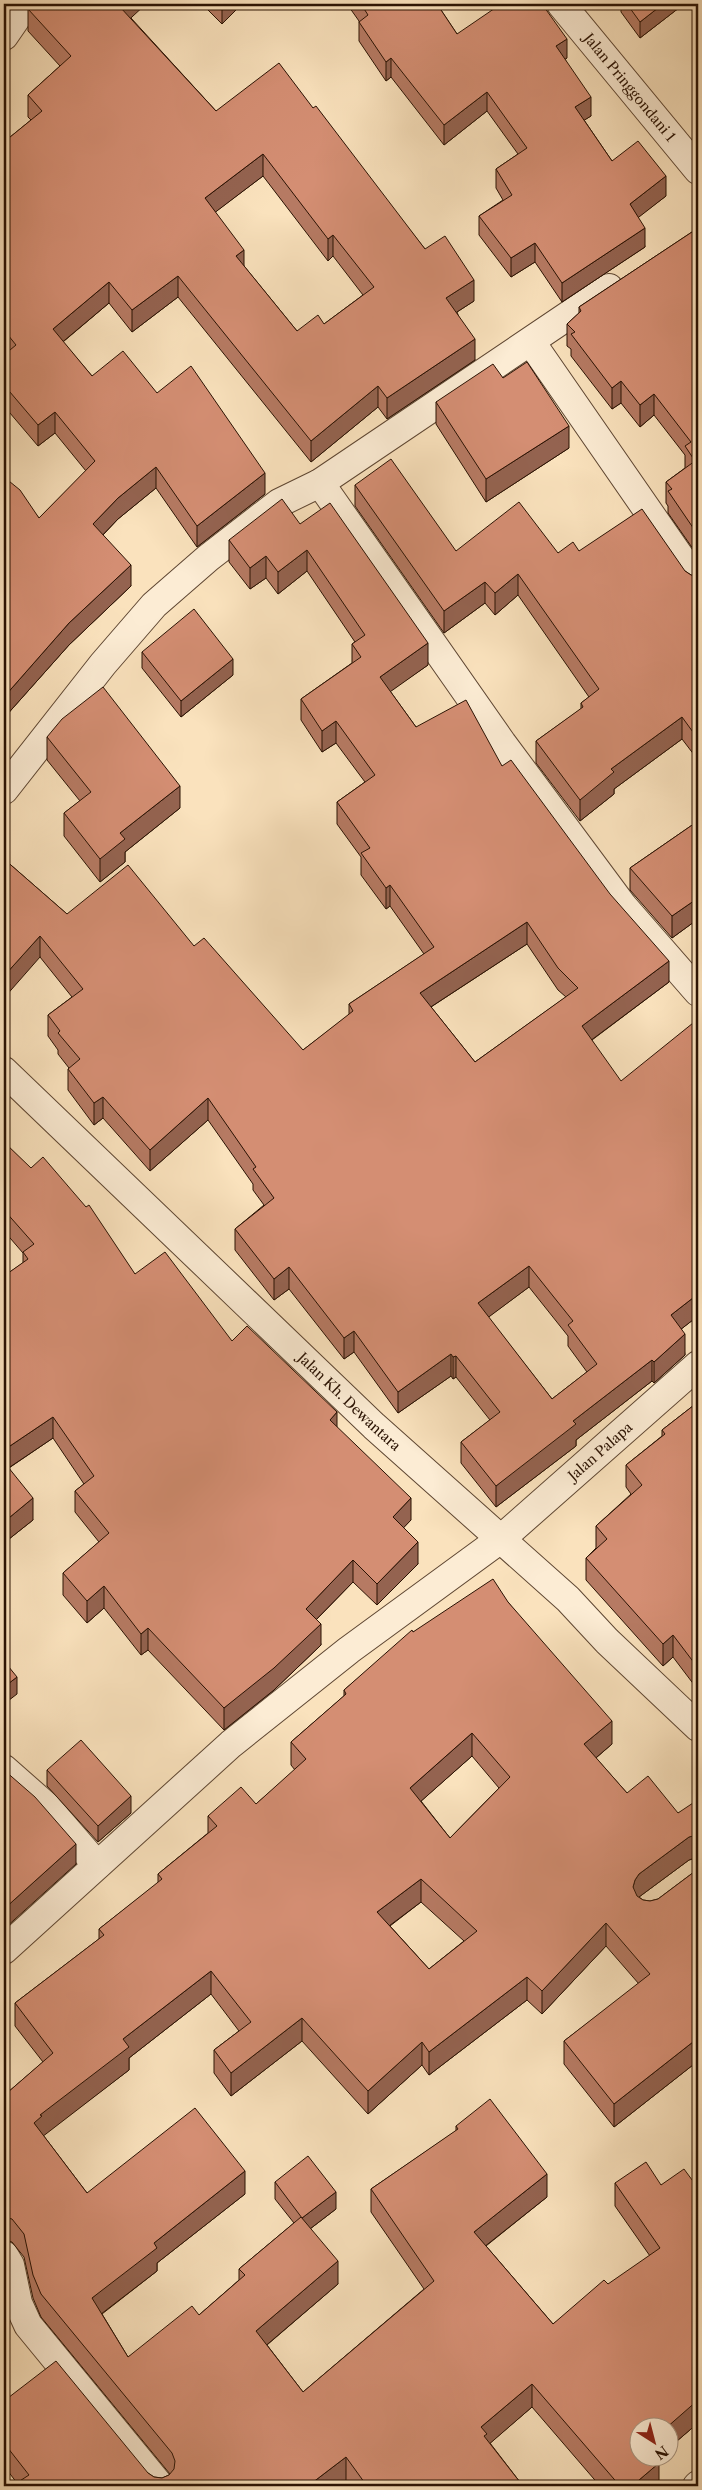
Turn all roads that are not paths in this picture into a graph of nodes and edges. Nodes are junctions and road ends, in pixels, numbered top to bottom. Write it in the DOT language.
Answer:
graph roads {
  1 [pos="25,4"];
  2 [pos="561,4"];
  3 [pos="4,36"];
  4 [pos="698,170"];
  5 [pos="634,272"];
  6 [pos="531,342"];
  7 [pos="320,483"];
  8 [pos="698,583"];
  9 [pos="4,790"];
  10 [pos="698,992"];
  11 [pos="4,1071"];
  12 [pos="698,1365"];
  13 [pos="502,1538"];
  14 [pos="698,1727"];
  15 [pos="4,1769"];
  16 [pos="97,1865"];
  17 [pos="4,1950"];
  18 [pos="4,2255"];
  19 [pos="160,2486"];
  1 -- 3 [label="street"];
  2 -- 4 [label="street, Jalan Pringgondani 1"];
  5 -- 6 [label="street"];
  6 -- 7 [label="street"];
  6 -- 8 [label="street"];
  7 -- 9 [label="street"];
  7 -- 10 [label="street"];
  11 -- 13 [label="street, Jalan Kh. Dewantara"];
  12 -- 13 [label="street, Jalan Palapa"];
  13 -- 14 [label="street, Jalan Kh. Dewantara"];
  13 -- 16 [label="street, Jalan Palapa"];
  15 -- 16 [label="street"];
  16 -- 17 [label="street, Jalan Palapa"];
  18 -- 19 [label="street"];
}
